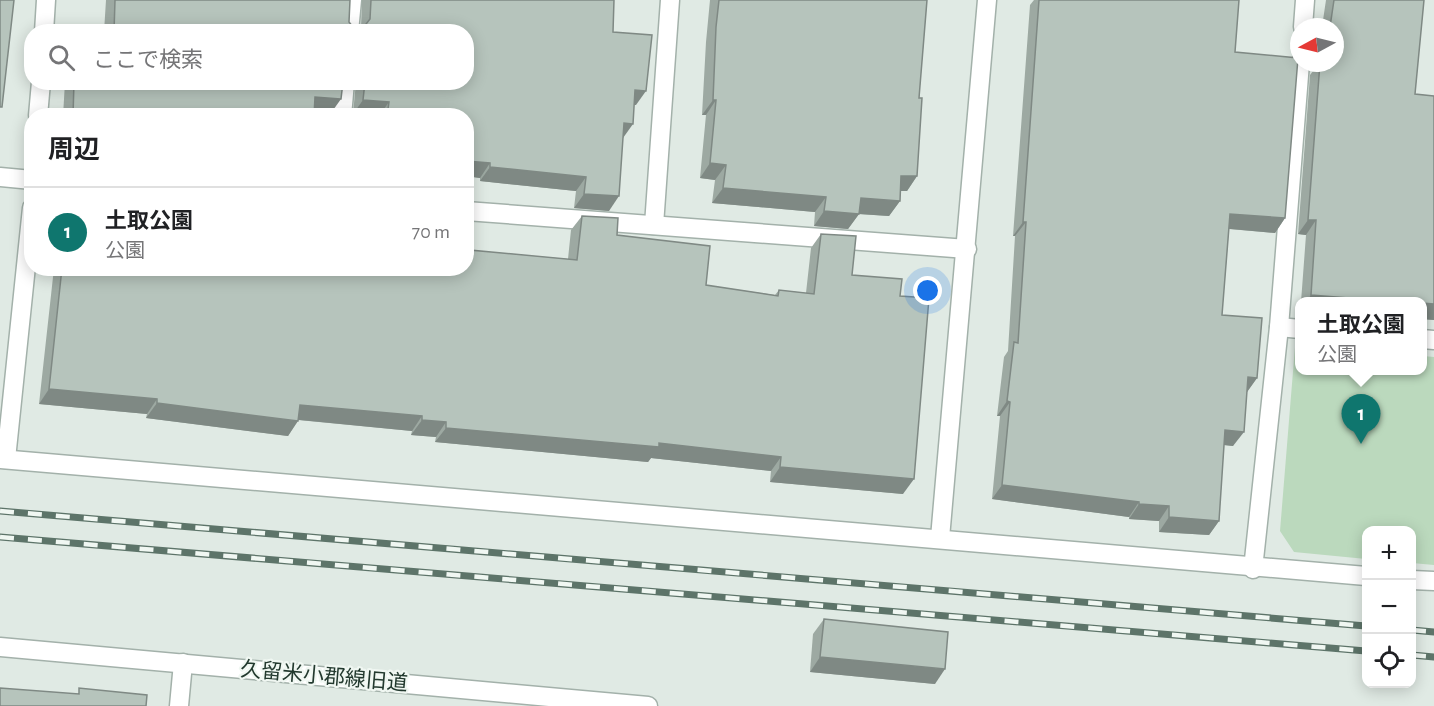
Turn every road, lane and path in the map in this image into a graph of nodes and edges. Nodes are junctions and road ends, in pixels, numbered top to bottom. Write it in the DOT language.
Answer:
graph roads {
  1 [pos="46,0"];
  2 [pos="352,0"];
  3 [pos="670,0"];
  4 [pos="987,0"];
  5 [pos="1305,0"];
  6 [pos="1304,18"];
  7 [pos="44,24"];
  8 [pos="350,24"];
  9 [pos="1299,72"];
  10 [pos="41,90"];
  11 [pos="344,90"];
  12 [pos="39,108"];
  13 [pos="343,108"];
  14 [pos="0,177"];
  15 [pos="24,179"];
  16 [pos="474,212"];
  17 [pos="654,225"];
  18 [pos="967,249"];
  19 [pos="24,276"];
  20 [pos="1279,327"];
  21 [pos="1295,329"];
  22 [pos="3,459"];
  23 [pos="940,538"];
  24 [pos="1253,569"];
  25 [pos="1362,576"];
  26 [pos="1416,579"];
  27 [pos="1434,581"];
  28 [pos="0,646"];
  29 [pos="183,663"];
  30 [pos="179,706"];
  31 [pos="648,706"];
  1 -- 7 [label="street"];
  2 -- 8 [label="street"];
  3 -- 17 [label="street"];
  4 -- 18 [label="street"];
  5 -- 6 [label="street"];
  9 -- 20 [label="street"];
  10 -- 12 [label="street"];
  11 -- 13 [label="street"];
  14 -- 15 [label="street"];
  16 -- 17 [label="street"];
  17 -- 18 [label="street"];
  18 -- 23 [label="street"];
  19 -- 22 [label="street"];
  20 -- 21 [label="street"];
  20 -- 24 [label="street"];
  22 -- 23 [label="street"];
  23 -- 24 [label="street"];
  24 -- 25 [label="street"];
  26 -- 27 [label="street"];
  28 -- 29 [label="street, 久留米小郡線旧道"];
  29 -- 30 [label="street"];
  29 -- 31 [label="street, 久留米小郡線旧道"];
}
